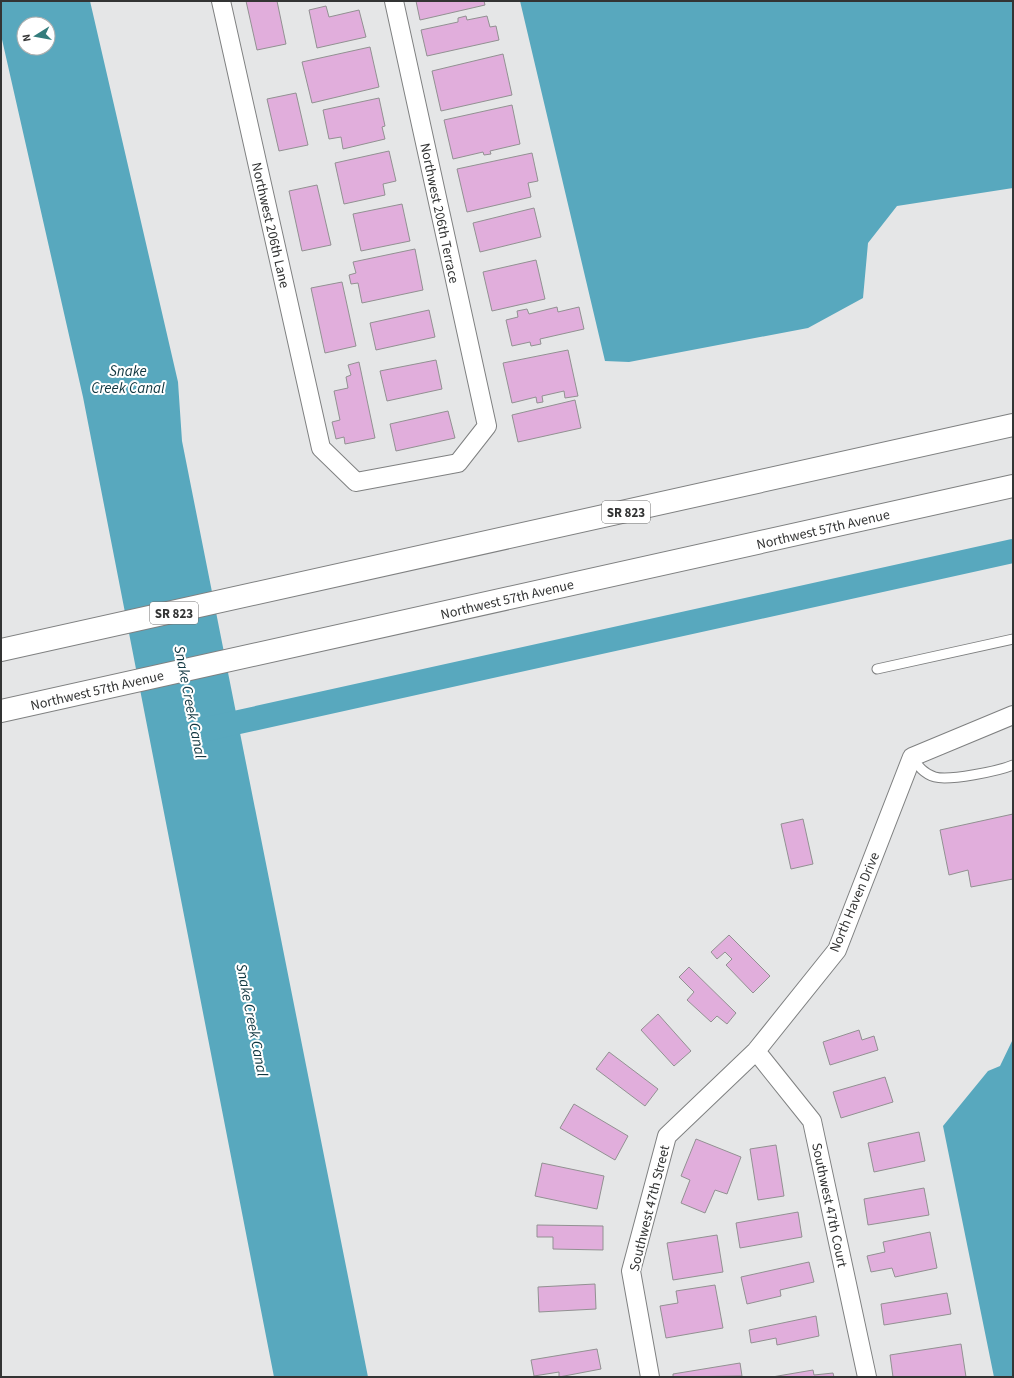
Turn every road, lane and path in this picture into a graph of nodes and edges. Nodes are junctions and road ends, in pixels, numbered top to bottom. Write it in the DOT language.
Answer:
graph roads {
  1 [pos="221,1"];
  2 [pos="394,1"];
  3 [pos="487,426"];
  4 [pos="1013,426"];
  5 [pos="1013,486"];
  6 [pos="1013,639"];
  7 [pos="1,650"];
  8 [pos="876,669"];
  9 [pos="1,711"];
  10 [pos="1013,715"];
  11 [pos="912,757"];
  12 [pos="1013,765"];
  13 [pos="756,1050"];
  14 [pos="650,1377"];
  15 [pos="867,1377"];
  1 -- 3 [label="street, Northwest 206th Lane"];
  2 -- 3 [label="street, Northwest 206th Terrace"];
  4 -- 7 [label="main road, SR 823"];
  5 -- 9 [label="main road, Northwest 57th Avenue"];
  6 -- 8 [label="lane"];
  10 -- 11 [label="street"];
  11 -- 12 [label="lane"];
  11 -- 13 [label="street, North Haven Drive"];
  13 -- 14 [label="street, Southwest 47th Street"];
  13 -- 15 [label="street, Southwest 47th Court"];
}
